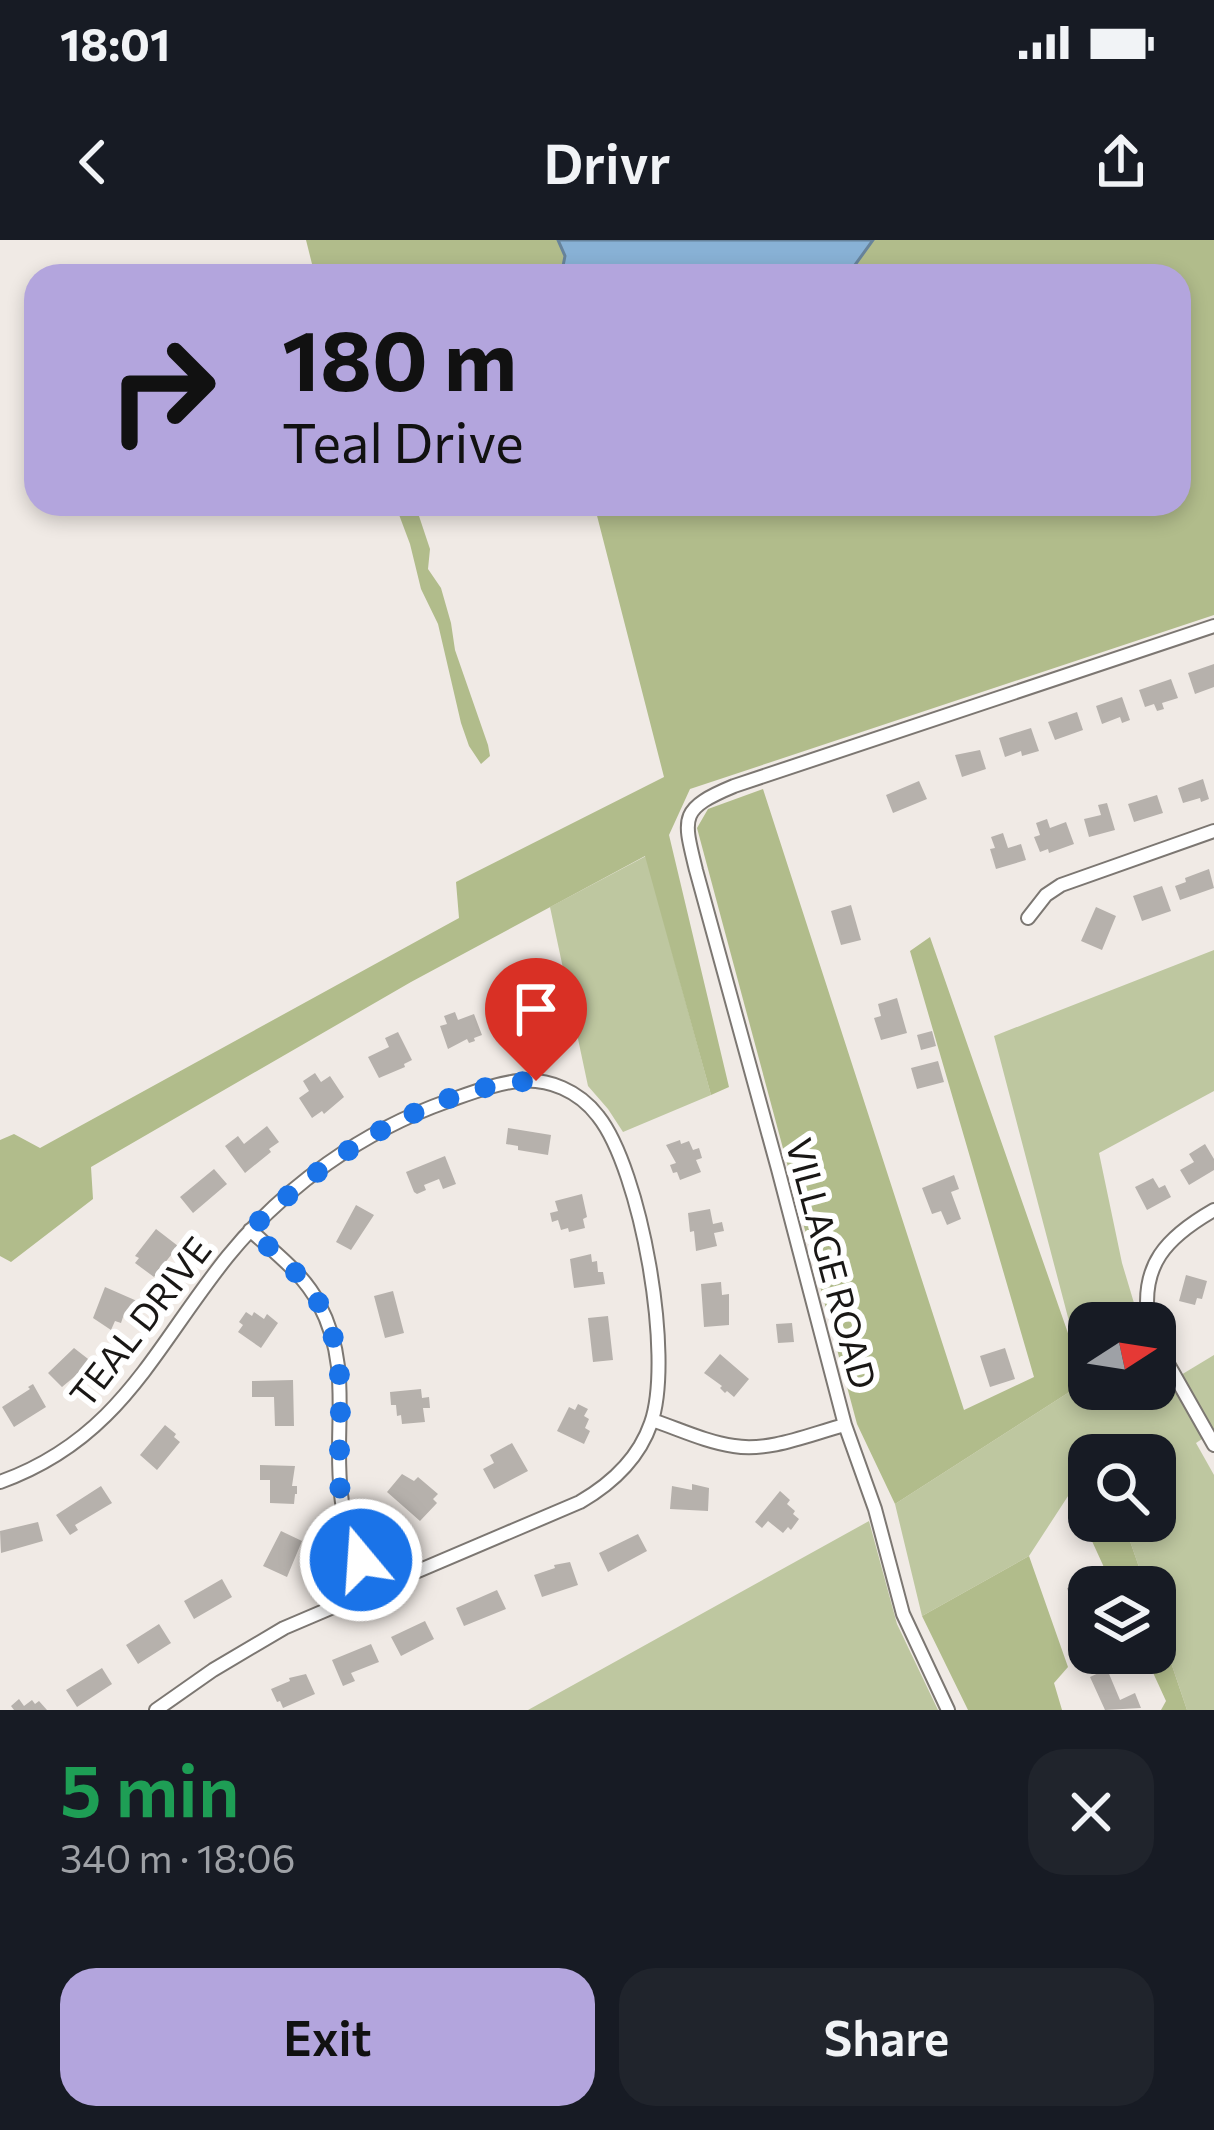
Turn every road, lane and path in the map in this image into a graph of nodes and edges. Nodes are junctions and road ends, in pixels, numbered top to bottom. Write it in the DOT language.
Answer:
graph roads {
  1 [pos="1214,626"];
  2 [pos="1214,831"];
  3 [pos="1028,918"];
  4 [pos="1214,1210"];
  5 [pos="250,1230"];
  6 [pos="1147,1302"];
  7 [pos="1176,1378"];
  8 [pos="652,1420"];
  9 [pos="845,1425"];
  10 [pos="1214,1444"];
  11 [pos="0,1482"];
  12 [pos="373,1590"];
  13 [pos="156,1710"];
  14 [pos="948,1710"];
  1 -- 9 [label="street, VILLAGE ROAD"];
  2 -- 3 [label="street"];
  4 -- 6 [label="street"];
  5 -- 8 [label="street, TEAL DRIVE"];
  5 -- 11 [label="street, TEAL DRIVE"];
  5 -- 12 [label="street"];
  7 -- 10 [label="street"];
  8 -- 9 [label="street"];
  8 -- 12 [label="street, TEAL DRIVE"];
  9 -- 14 [label="street, VILLAGE ROAD"];
  12 -- 13 [label="street, TEAL DRIVE"];
}
